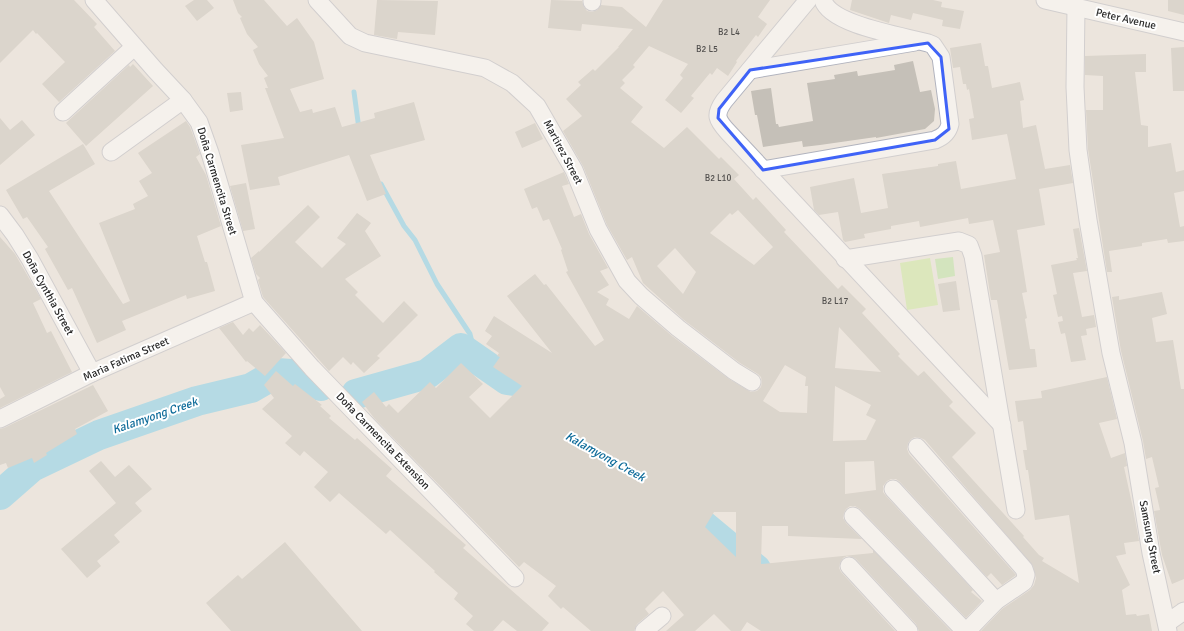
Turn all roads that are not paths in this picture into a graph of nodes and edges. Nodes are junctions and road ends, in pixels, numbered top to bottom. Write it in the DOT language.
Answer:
graph roads {
  1 [pos="94,0"];
  2 [pos="317,0"];
  3 [pos="808,0"];
  4 [pos="823,0"];
  5 [pos="1045,0"];
  6 [pos="1076,7"];
  7 [pos="1184,32"];
  8 [pos="922,41"];
  9 [pos="134,47"];
  10 [pos="750,70"];
  11 [pos="183,100"];
  12 [pos="63,112"];
  13 [pos="111,152"];
  14 [pos="763,170"];
  15 [pos="0,215"];
  16 [pos="845,259"];
  17 [pos="254,302"];
  18 [pos="92,374"];
  19 [pos="752,382"];
  20 [pos="0,419"];
  21 [pos="1002,425"];
  22 [pos="917,447"];
  23 [pos="892,489"];
  24 [pos="1016,510"];
  25 [pos="853,516"];
  26 [pos="849,566"];
  27 [pos="515,578"];
  28 [pos="996,601"];
  29 [pos="1184,611"];
  30 [pos="662,616"];
  31 [pos="1168,627"];
  32 [pos="973,629"];
  33 [pos="644,631"];
  34 [pos="910,631"];
  1 -- 9 [label="street, Doña Carmencita Street"];
  2 -- 19 [label="street, Martirez Street"];
  3 -- 10 [label="street"];
  4 -- 8 [label="street"];
  5 -- 6 [label="street, Peter Avenue"];
  6 -- 7 [label="street, Peter Avenue"];
  6 -- 31 [label="street, Samsung Street"];
  8 -- 10 [label="street"];
  8 -- 14 [label="street"];
  9 -- 11 [label="street, Doña Carmencita Street"];
  9 -- 12 [label="street"];
  10 -- 14 [label="street"];
  11 -- 13 [label="street"];
  11 -- 17 [label="street, Doña Carmencita Street"];
  14 -- 16 [label="street"];
  15 -- 18 [label="street, Doña Cynthia Street"];
  16 -- 21 [label="street"];
  16 -- 21 [label="street"];
  17 -- 18 [label="street, Maria Fatima Street"];
  17 -- 27 [label="street, Doña Carmencita Extension"];
  18 -- 20 [label="street, Maria Fatima Street"];
  21 -- 24 [label="street"];
  22 -- 28 [label="street"];
  23 -- 28 [label="street"];
  25 -- 32 [label="street"];
  26 -- 34 [label="street"];
  28 -- 32 [label="street"];
  29 -- 31 [label="street"];
  30 -- 33 [label="street"];
}
